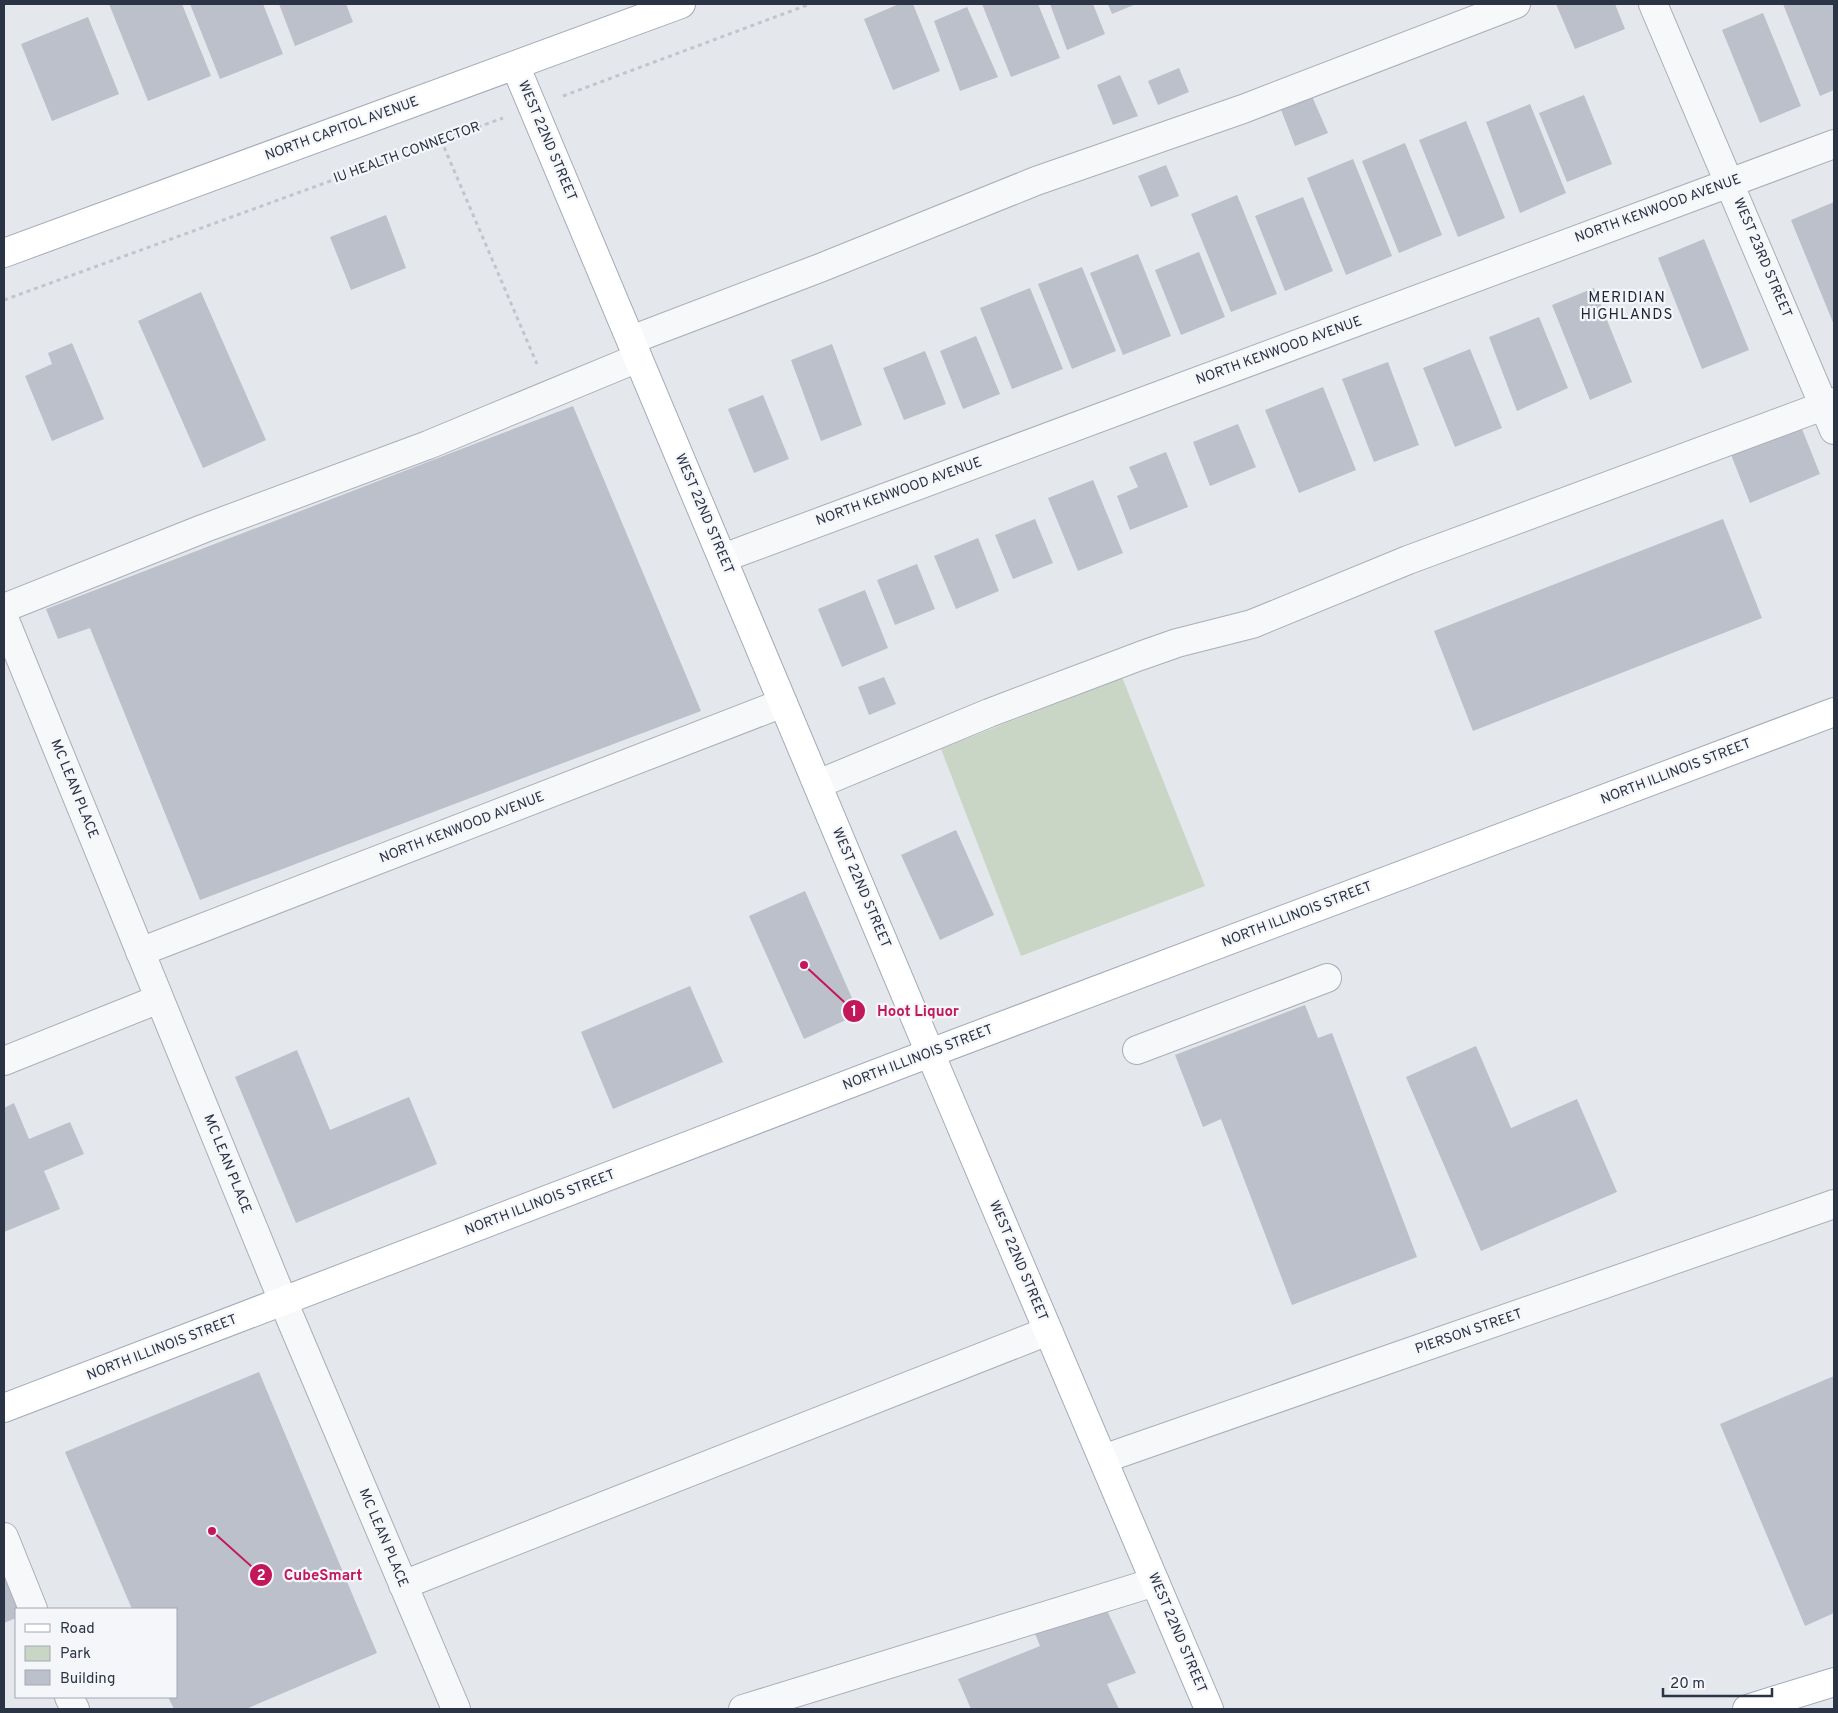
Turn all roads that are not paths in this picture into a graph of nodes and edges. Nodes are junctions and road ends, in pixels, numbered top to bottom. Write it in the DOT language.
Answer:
graph roads {
  1 [pos="680,4"];
  2 [pos="1516,4"];
  3 [pos="1653,4"];
  4 [pos="515,65"];
  5 [pos="1834,144"];
  6 [pos="1730,182"];
  7 [pos="4,253"];
  8 [pos="635,349"];
  9 [pos="1831,412"];
  10 [pos="723,558"];
  11 [pos="4,608"];
  12 [pos="7,632"];
  13 [pos="783,703"];
  14 [pos="1834,712"];
  15 [pos="818,784"];
  16 [pos="140,952"];
  17 [pos="1327,978"];
  18 [pos="159,999"];
  19 [pos="1137,1050"];
  20 [pos="930,1053"];
  21 [pos="4,1061"];
  22 [pos="1834,1204"];
  23 [pos="283,1301"];
  24 [pos="1048,1331"];
  25 [pos="4,1408"];
  26 [pos="1103,1459"];
  27 [pos="4,1537"];
  28 [pos="1155,1582"];
  29 [pos="403,1585"];
  30 [pos="34,1608"];
  31 [pos="1834,1682"];
  32 [pos="456,1709"];
  33 [pos="743,1709"];
  34 [pos="1209,1709"];
  35 [pos="1747,1709"];
  1 -- 4 [label="main road, NORTH CAPITOL AVENUE"];
  2 -- 8 [label="street"];
  3 -- 6 [label="street, WEST 23RD STREET"];
  4 -- 7 [label="main road, NORTH CAPITOL AVENUE"];
  4 -- 8 [label="main road, WEST 22ND STREET"];
  5 -- 6 [label="street, NORTH KENWOOD AVENUE"];
  6 -- 9 [label="street, WEST 23RD STREET"];
  6 -- 10 [label="street, NORTH KENWOOD AVENUE"];
  8 -- 10 [label="main road, WEST 22ND STREET"];
  8 -- 11 [label="street"];
  9 -- 15 [label="street"];
  10 -- 13 [label="main road, WEST 22ND STREET"];
  12 -- 16 [label="street, MC LEAN PLACE"];
  13 -- 15 [label="main road, WEST 22ND STREET"];
  13 -- 16 [label="street, NORTH KENWOOD AVENUE"];
  14 -- 20 [label="main road, NORTH ILLINOIS STREET"];
  15 -- 20 [label="main road, WEST 22ND STREET"];
  16 -- 18 [label="street, MC LEAN PLACE"];
  17 -- 19 [label="street"];
  18 -- 21 [label="street"];
  18 -- 23 [label="street, MC LEAN PLACE"];
  20 -- 23 [label="main road, NORTH ILLINOIS STREET"];
  20 -- 24 [label="main road, WEST 22ND STREET"];
  22 -- 26 [label="street, PIERSON STREET"];
  23 -- 25 [label="main road, NORTH ILLINOIS STREET"];
  23 -- 29 [label="street, MC LEAN PLACE"];
  24 -- 26 [label="main road, WEST 22ND STREET"];
  24 -- 29 [label="street"];
  26 -- 28 [label="main road, WEST 22ND STREET"];
  27 -- 30 [label="street"];
  28 -- 33 [label="street"];
  28 -- 34 [label="main road, WEST 22ND STREET"];
  29 -- 32 [label="street, MC LEAN PLACE"];
  31 -- 35 [label="main road"];
}
